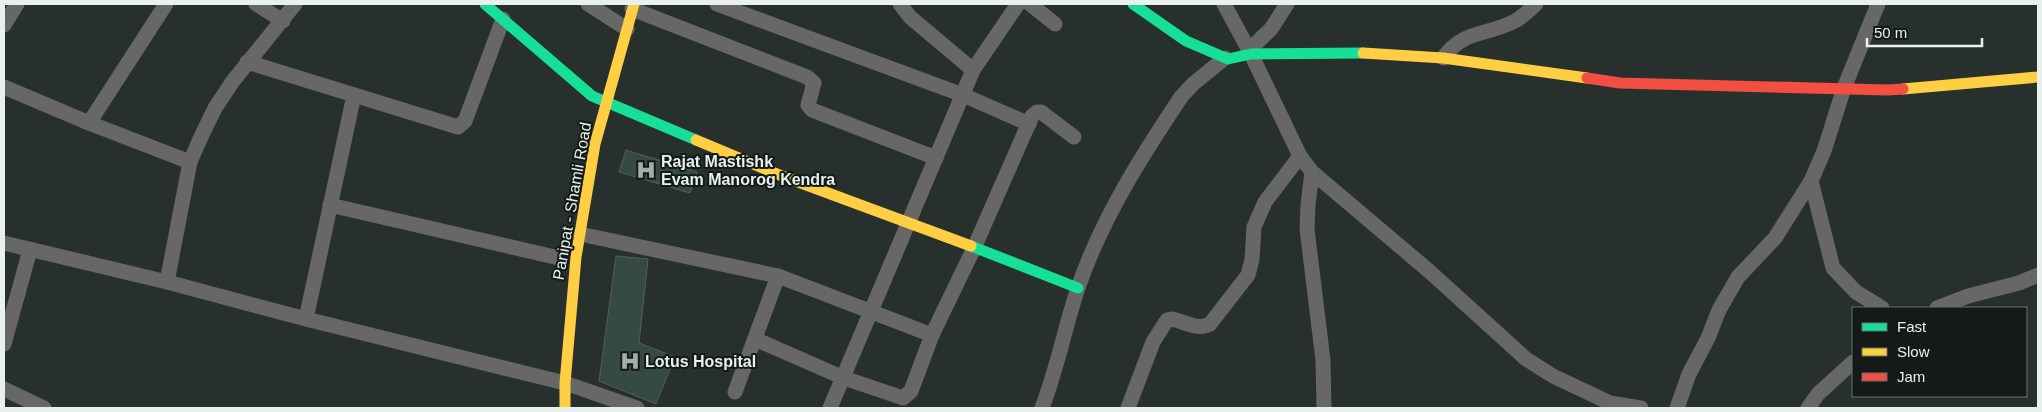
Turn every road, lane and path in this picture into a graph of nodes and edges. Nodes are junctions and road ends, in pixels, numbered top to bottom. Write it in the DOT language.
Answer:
graph roads {
  1 [pos="17,4"];
  2 [pos="166,4"];
  3 [pos="256,4"];
  4 [pos="295,4"];
  5 [pos="485,4"];
  6 [pos="588,4"];
  7 [pos="617,4"];
  8 [pos="717,4"];
  9 [pos="900,4"];
  10 [pos="1018,4"];
  11 [pos="1030,4"];
  12 [pos="1133,4"];
  13 [pos="1224,4"];
  14 [pos="1287,4"];
  15 [pos="1536,4"];
  16 [pos="1878,4"];
  17 [pos="633,6"];
  18 [pos="503,20"];
  19 [pos="283,21"];
  20 [pos="1055,24"];
  21 [pos="4,25"];
  22 [pos="611,25"];
  23 [pos="627,28"];
  24 [pos="1250,52"];
  25 [pos="1225,58"];
  26 [pos="1443,58"];
  27 [pos="247,62"];
  28 [pos="973,70"];
  29 [pos="2038,77"];
  30 [pos="4,87"];
  31 [pos="1844,88"];
  32 [pos="354,95"];
  33 [pos="963,95"];
  34 [pos="607,103"];
  35 [pos="89,124"];
  36 [pos="1028,124"];
  37 [pos="1074,137"];
  38 [pos="1300,156"];
  39 [pos="936,158"];
  40 [pos="190,162"];
  41 [pos="1312,172"];
  42 [pos="1811,181"];
  43 [pos="330,205"];
  44 [pos="910,223"];
  45 [pos="580,234"];
  46 [pos="561,242"];
  47 [pos="4,243"];
  48 [pos="974,248"];
  49 [pos="30,250"];
  50 [pos="559,262"];
  51 [pos="2038,275"];
  52 [pos="778,276"];
  53 [pos="167,282"];
  54 [pos="1078,288"];
  55 [pos="1880,307"];
  56 [pos="1940,307"];
  57 [pos="872,312"];
  58 [pos="306,319"];
  59 [pos="932,335"];
  60 [pos="755,339"];
  61 [pos="4,344"];
  62 [pos="1852,363"];
  63 [pos="844,378"];
  64 [pos="565,384"];
  65 [pos="4,389"];
  66 [pos="735,392"];
  67 [pos="1609,406"];
  68 [pos="44,408"];
  69 [pos="565,408"];
  70 [pos="637,408"];
  71 [pos="830,408"];
  72 [pos="1042,408"];
  73 [pos="1128,408"];
  74 [pos="1324,408"];
  75 [pos="1641,408"];
  76 [pos="1677,408"];
  77 [pos="1808,408"];
  1 -- 21 [label="street"];
  2 -- 35 [label="street"];
  3 -- 19 [label="street"];
  4 -- 19 [label="street"];
  5 -- 18 [label="main road"];
  6 -- 22 [label="street"];
  7 -- 22 [label="main road"];
  8 -- 33 [label="street"];
  9 -- 28 [label="street"];
  10 -- 28 [label="street"];
  11 -- 20 [label="street"];
  12 -- 25 [label="main road"];
  13 -- 24 [label="street"];
  14 -- 24 [label="street"];
  15 -- 26 [label="street"];
  16 -- 31 [label="street"];
  17 -- 23 [label="main road, Panipat - Shamli Road"];
  17 -- 39 [label="street"];
  18 -- 32 [label="street"];
  18 -- 34 [label="main road"];
  19 -- 27 [label="street"];
  22 -- 23 [label="street"];
  23 -- 34 [label="main road, Panipat - Shamli Road"];
  24 -- 25 [label="main road"];
  24 -- 26 [label="main road"];
  24 -- 38 [label="street"];
  25 -- 54 [label="street"];
  26 -- 31 [label="main road"];
  27 -- 32 [label="street"];
  27 -- 40 [label="street"];
  28 -- 33 [label="street"];
  29 -- 31 [label="main road"];
  30 -- 35 [label="street"];
  31 -- 42 [label="street"];
  32 -- 43 [label="street"];
  33 -- 36 [label="street"];
  33 -- 39 [label="street"];
  34 -- 44 [label="main road"];
  34 -- 45 [label="main road, Panipat - Shamli Road"];
  35 -- 40 [label="street"];
  36 -- 37 [label="street"];
  36 -- 48 [label="street"];
  38 -- 41 [label="street"];
  38 -- 73 [label="street"];
  39 -- 44 [label="street"];
  40 -- 53 [label="street"];
  41 -- 67 [label="street"];
  41 -- 74 [label="street"];
  42 -- 55 [label="street"];
  42 -- 76 [label="street"];
  43 -- 50 [label="street"];
  43 -- 58 [label="street"];
  44 -- 48 [label="main road"];
  44 -- 57 [label="street"];
  45 -- 52 [label="street"];
  45 -- 64 [label="main road, Panipat - Shamli Road"];
  46 -- 50 [label="main road, Panipat - Shamli Road"];
  47 -- 49 [label="street"];
  48 -- 54 [label="main road"];
  48 -- 59 [label="street"];
  49 -- 53 [label="street"];
  49 -- 61 [label="street"];
  51 -- 56 [label="street"];
  52 -- 57 [label="street"];
  52 -- 60 [label="street"];
  53 -- 58 [label="street"];
  54 -- 72 [label="street"];
  57 -- 59 [label="street"];
  57 -- 63 [label="street"];
  58 -- 64 [label="street"];
  59 -- 63 [label="street"];
  60 -- 63 [label="street"];
  60 -- 66 [label="street"];
  62 -- 77 [label="street"];
  63 -- 71 [label="street"];
  64 -- 69 [label="main road, Panipat - Shamli Road"];
  64 -- 70 [label="street"];
  65 -- 68 [label="street"];
  67 -- 75 [label="street"];
}
